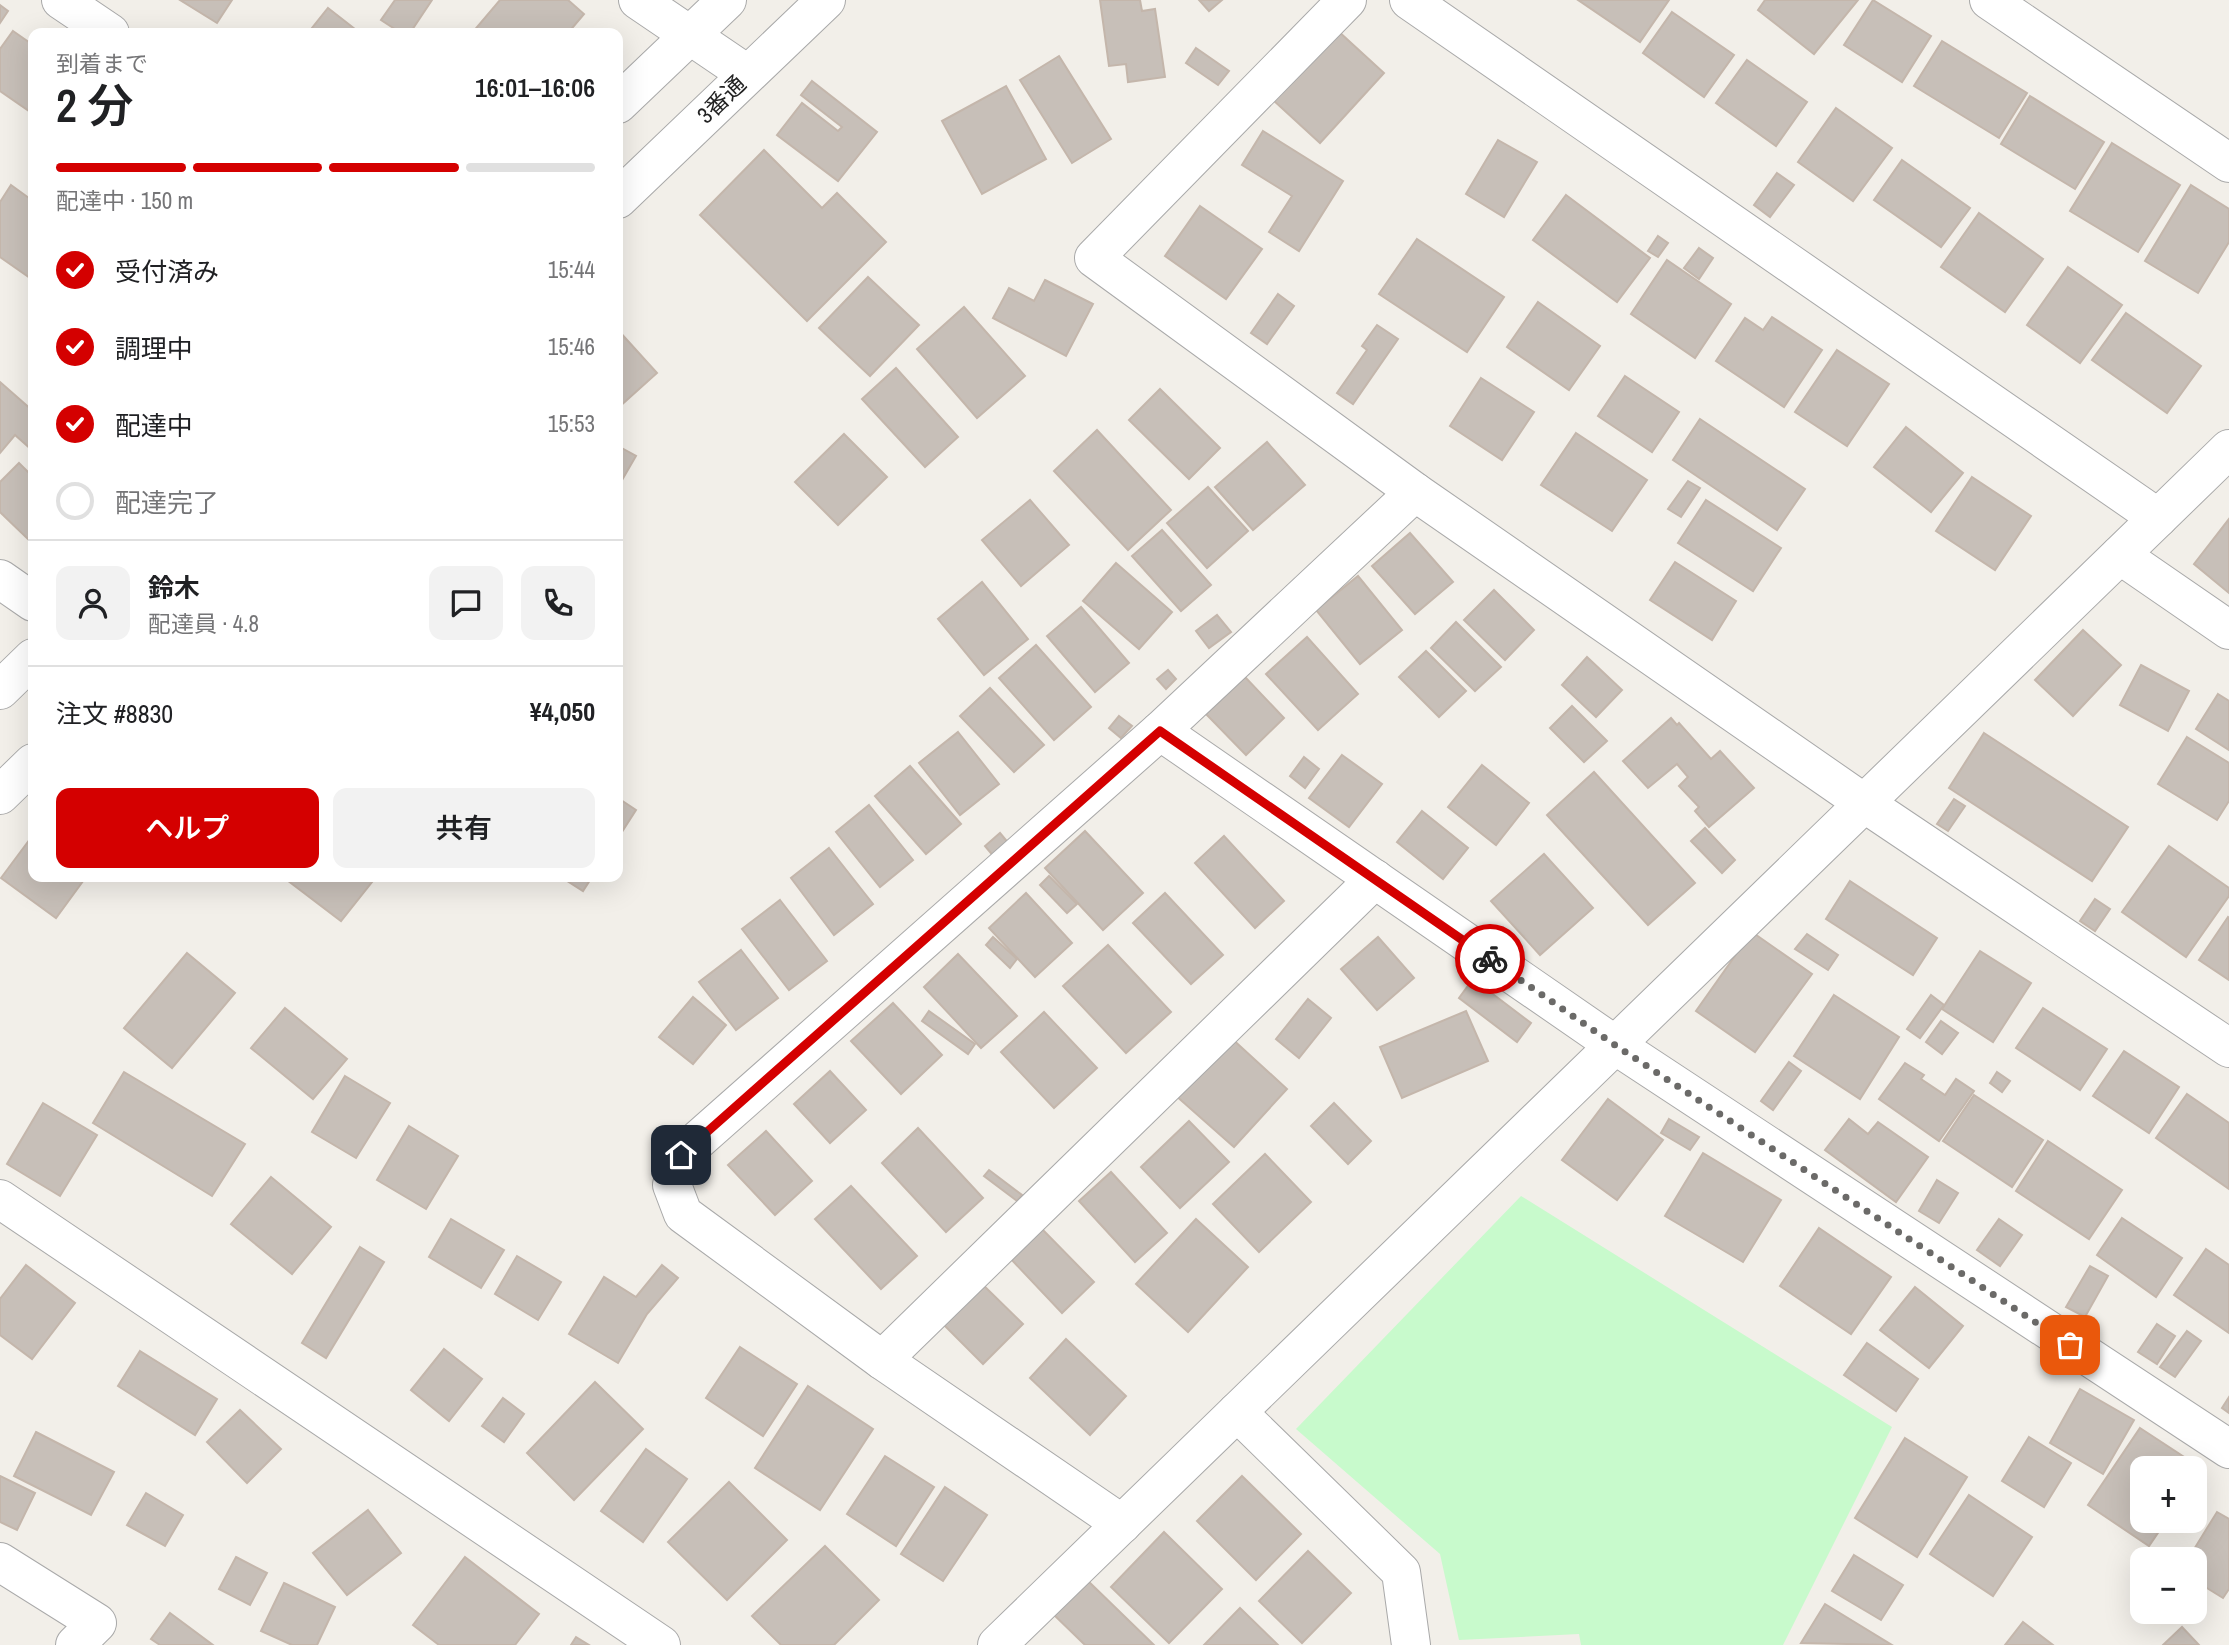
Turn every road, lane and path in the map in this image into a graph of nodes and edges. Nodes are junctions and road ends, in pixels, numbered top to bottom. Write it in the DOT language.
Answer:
graph roads {
  1 [pos="61,0"];
  2 [pos="638,0"];
  3 [pos="727,0"];
  4 [pos="826,0"];
  5 [pos="1348,0"];
  6 [pos="1409,0"];
  7 [pos="1989,0"];
  8 [pos="103,28"];
  9 [pos="690,35"];
  10 [pos="747,74"];
  11 [pos="623,99"];
  12 [pos="2229,163"];
  13 [pos="623,194"];
  14 [pos="2229,449"];
  15 [pos="1415,492"];
  16 [pos="2158,518"];
  17 [pos="2120,555"];
  18 [pos="0,579"];
  19 [pos="28,599"];
  20 [pos="2229,630"];
  21 [pos="28,663"];
  22 [pos="0,690"];
  23 [pos="1160,731"];
  24 [pos="28,768"];
  25 [pos="0,795"];
  26 [pos="1864,803"];
  27 [pos="1375,879"];
  28 [pos="1615,1045"];
  29 [pos="2229,1048"];
  30 [pos="0,1199"];
  31 [pos="881,1360"];
  32 [pos="1237,1412"];
  33 [pos="2229,1449"];
  34 [pos="1122,1524"];
  35 [pos="0,1562"];
  36 [pos="75,1645"];
  37 [pos="661,1645"];
  38 [pos="997,1645"];
  39 [pos="1411,1645"];
  1 -- 8 [label="street"];
  2 -- 9 [label="street"];
  3 -- 9 [label="street"];
  4 -- 10 [label="street, 3番通"];
  5 -- 15 [label="street"];
  6 -- 16 [label="street"];
  7 -- 12 [label="street"];
  9 -- 10 [label="street"];
  9 -- 11 [label="street"];
  10 -- 13 [label="street, 3番通"];
  14 -- 16 [label="street"];
  15 -- 23 [label="street"];
  15 -- 26 [label="street"];
  16 -- 17 [label="street"];
  17 -- 20 [label="street"];
  17 -- 26 [label="street"];
  18 -- 19 [label="street"];
  21 -- 22 [label="street"];
  23 -- 27 [label="street"];
  23 -- 31 [label="street"];
  24 -- 25 [label="street"];
  26 -- 28 [label="street"];
  26 -- 29 [label="street"];
  27 -- 28 [label="street"];
  27 -- 31 [label="street"];
  28 -- 32 [label="street"];
  28 -- 33 [label="street"];
  30 -- 37 [label="street"];
  31 -- 34 [label="street"];
  32 -- 34 [label="street"];
  32 -- 39 [label="street"];
  34 -- 38 [label="street"];
  35 -- 36 [label="street"];
}
